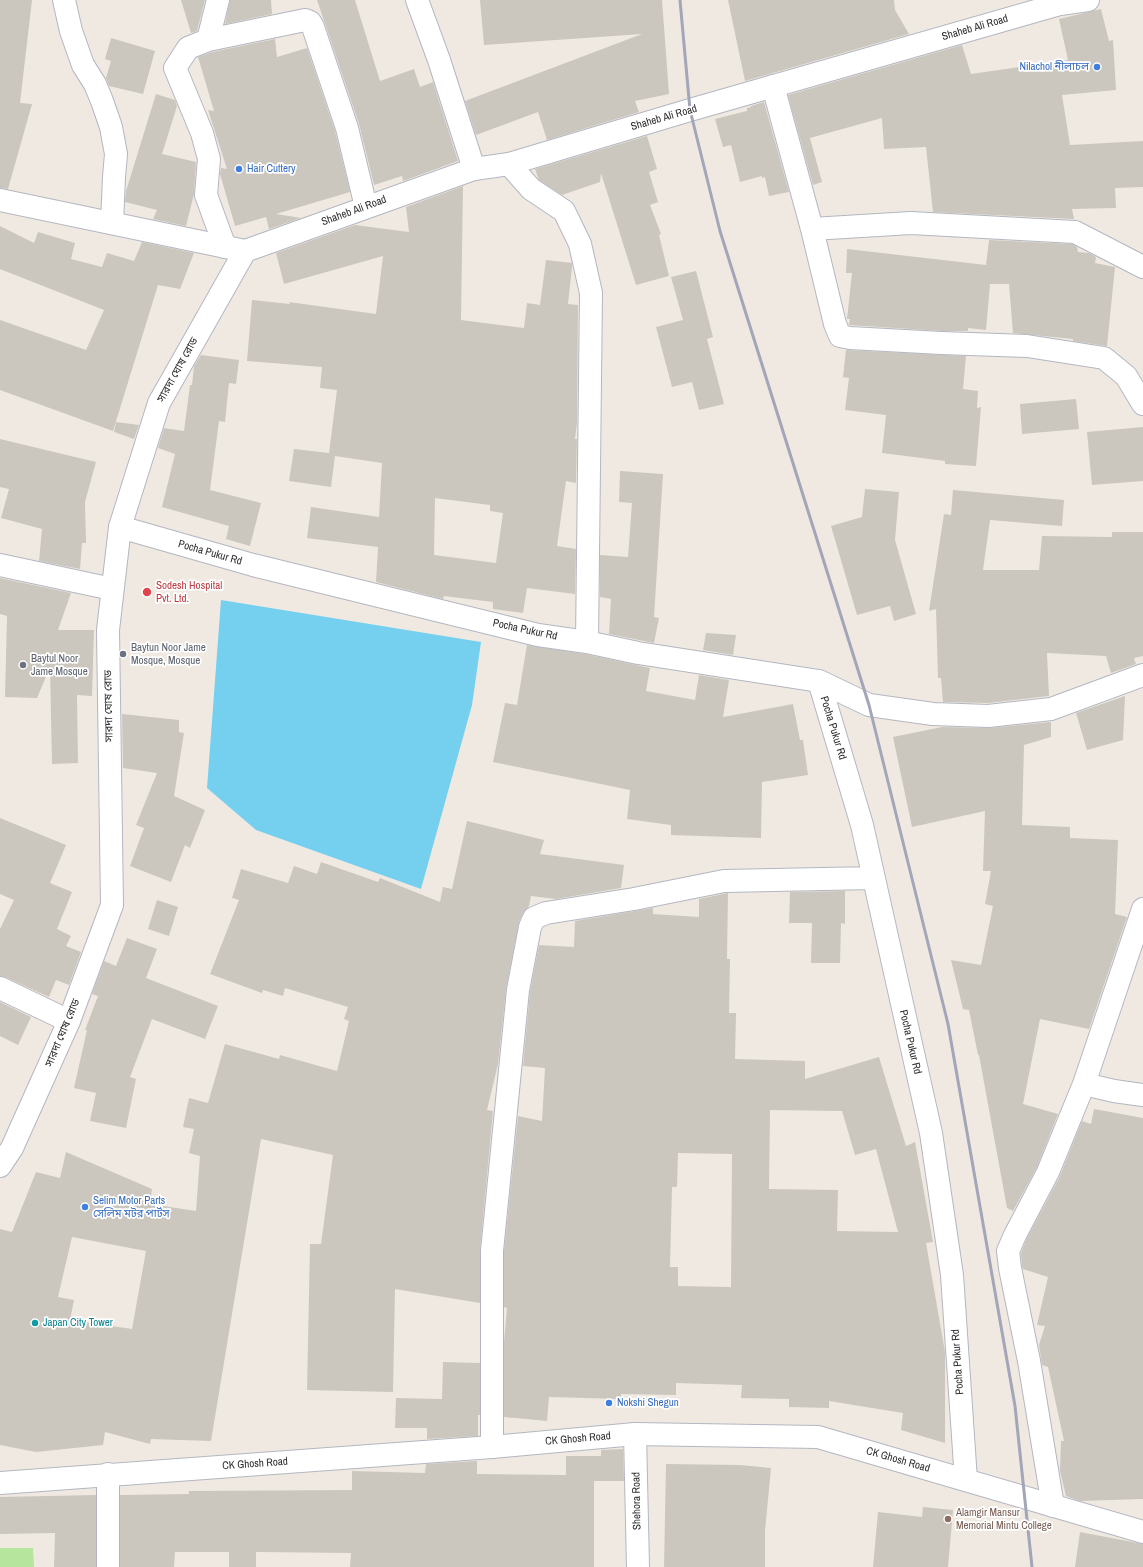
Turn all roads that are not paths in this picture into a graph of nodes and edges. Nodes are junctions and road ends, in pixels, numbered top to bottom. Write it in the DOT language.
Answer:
graph roads {
  1 [pos="64,0"];
  2 [pos="218,0"];
  3 [pos="417,0"];
  4 [pos="1088,0"];
  5 [pos="1060,2"];
  6 [pos="208,40"];
  7 [pos="773,86"];
  8 [pos="509,164"];
  9 [pos="474,169"];
  10 [pos="0,200"];
  11 [pos="366,207"];
  12 [pos="112,223"];
  13 [pos="812,229"];
  14 [pos="235,249"];
  15 [pos="1143,267"];
  16 [pos="1143,404"];
  17 [pos="120,528"];
  18 [pos="0,565"];
  19 [pos="112,589"];
  20 [pos="587,642"];
  21 [pos="1143,675"];
  22 [pos="819,680"];
  23 [pos="873,878"];
  24 [pos="1143,909"];
  25 [pos="0,988"];
  26 [pos="69,1021"];
  27 [pos="1084,1084"];
  28 [pos="1143,1095"];
  29 [pos="0,1166"];
  30 [pos="635,1434"];
  31 [pos="492,1447"];
  32 [pos="108,1474"];
  33 [pos="966,1480"];
  34 [pos="0,1483"];
  35 [pos="1053,1506"];
  36 [pos="1143,1532"];
  37 [pos="108,1567"];
  38 [pos="638,1567"];
  1 -- 12 [label="street"];
  2 -- 6 [label="street"];
  3 -- 9 [label="street"];
  4 -- 5 [label="street, Shaheb Ali Road"];
  5 -- 7 [label="street, Shaheb Ali Road"];
  6 -- 11 [label="street"];
  6 -- 14 [label="street"];
  7 -- 8 [label="street, Shaheb Ali Road"];
  7 -- 13 [label="street"];
  8 -- 9 [label="street, Shaheb Ali Road"];
  8 -- 20 [label="street"];
  9 -- 11 [label="street, Shaheb Ali Road"];
  10 -- 12 [label="street"];
  11 -- 14 [label="street, Shaheb Ali Road"];
  12 -- 14 [label="street"];
  13 -- 15 [label="street"];
  13 -- 16 [label="street"];
  14 -- 17 [label="street, সারদা ঘোষ রোড"];
  17 -- 19 [label="street, সারদা ঘোষ রোড"];
  17 -- 20 [label="street, Pocha Pukur Rd"];
  18 -- 19 [label="street"];
  19 -- 26 [label="street, সারদা ঘোষ রোড"];
  20 -- 22 [label="street, Pocha Pukur Rd"];
  21 -- 22 [label="street"];
  22 -- 23 [label="street, Pocha Pukur Rd"];
  23 -- 31 [label="street"];
  23 -- 33 [label="street, Pocha Pukur Rd"];
  24 -- 27 [label="street"];
  25 -- 26 [label="street"];
  26 -- 29 [label="street, সারদা ঘোষ রোড"];
  27 -- 28 [label="street"];
  27 -- 35 [label="street"];
  30 -- 31 [label="street, CK Ghosh Road"];
  30 -- 33 [label="street, CK Ghosh Road"];
  30 -- 38 [label="street, Shehora Road"];
  31 -- 32 [label="street, CK Ghosh Road"];
  32 -- 34 [label="street, CK Ghosh Road"];
  32 -- 37 [label="street"];
  33 -- 35 [label="street, CK Ghosh Road"];
  35 -- 36 [label="street, CK Ghosh Road"];
}
